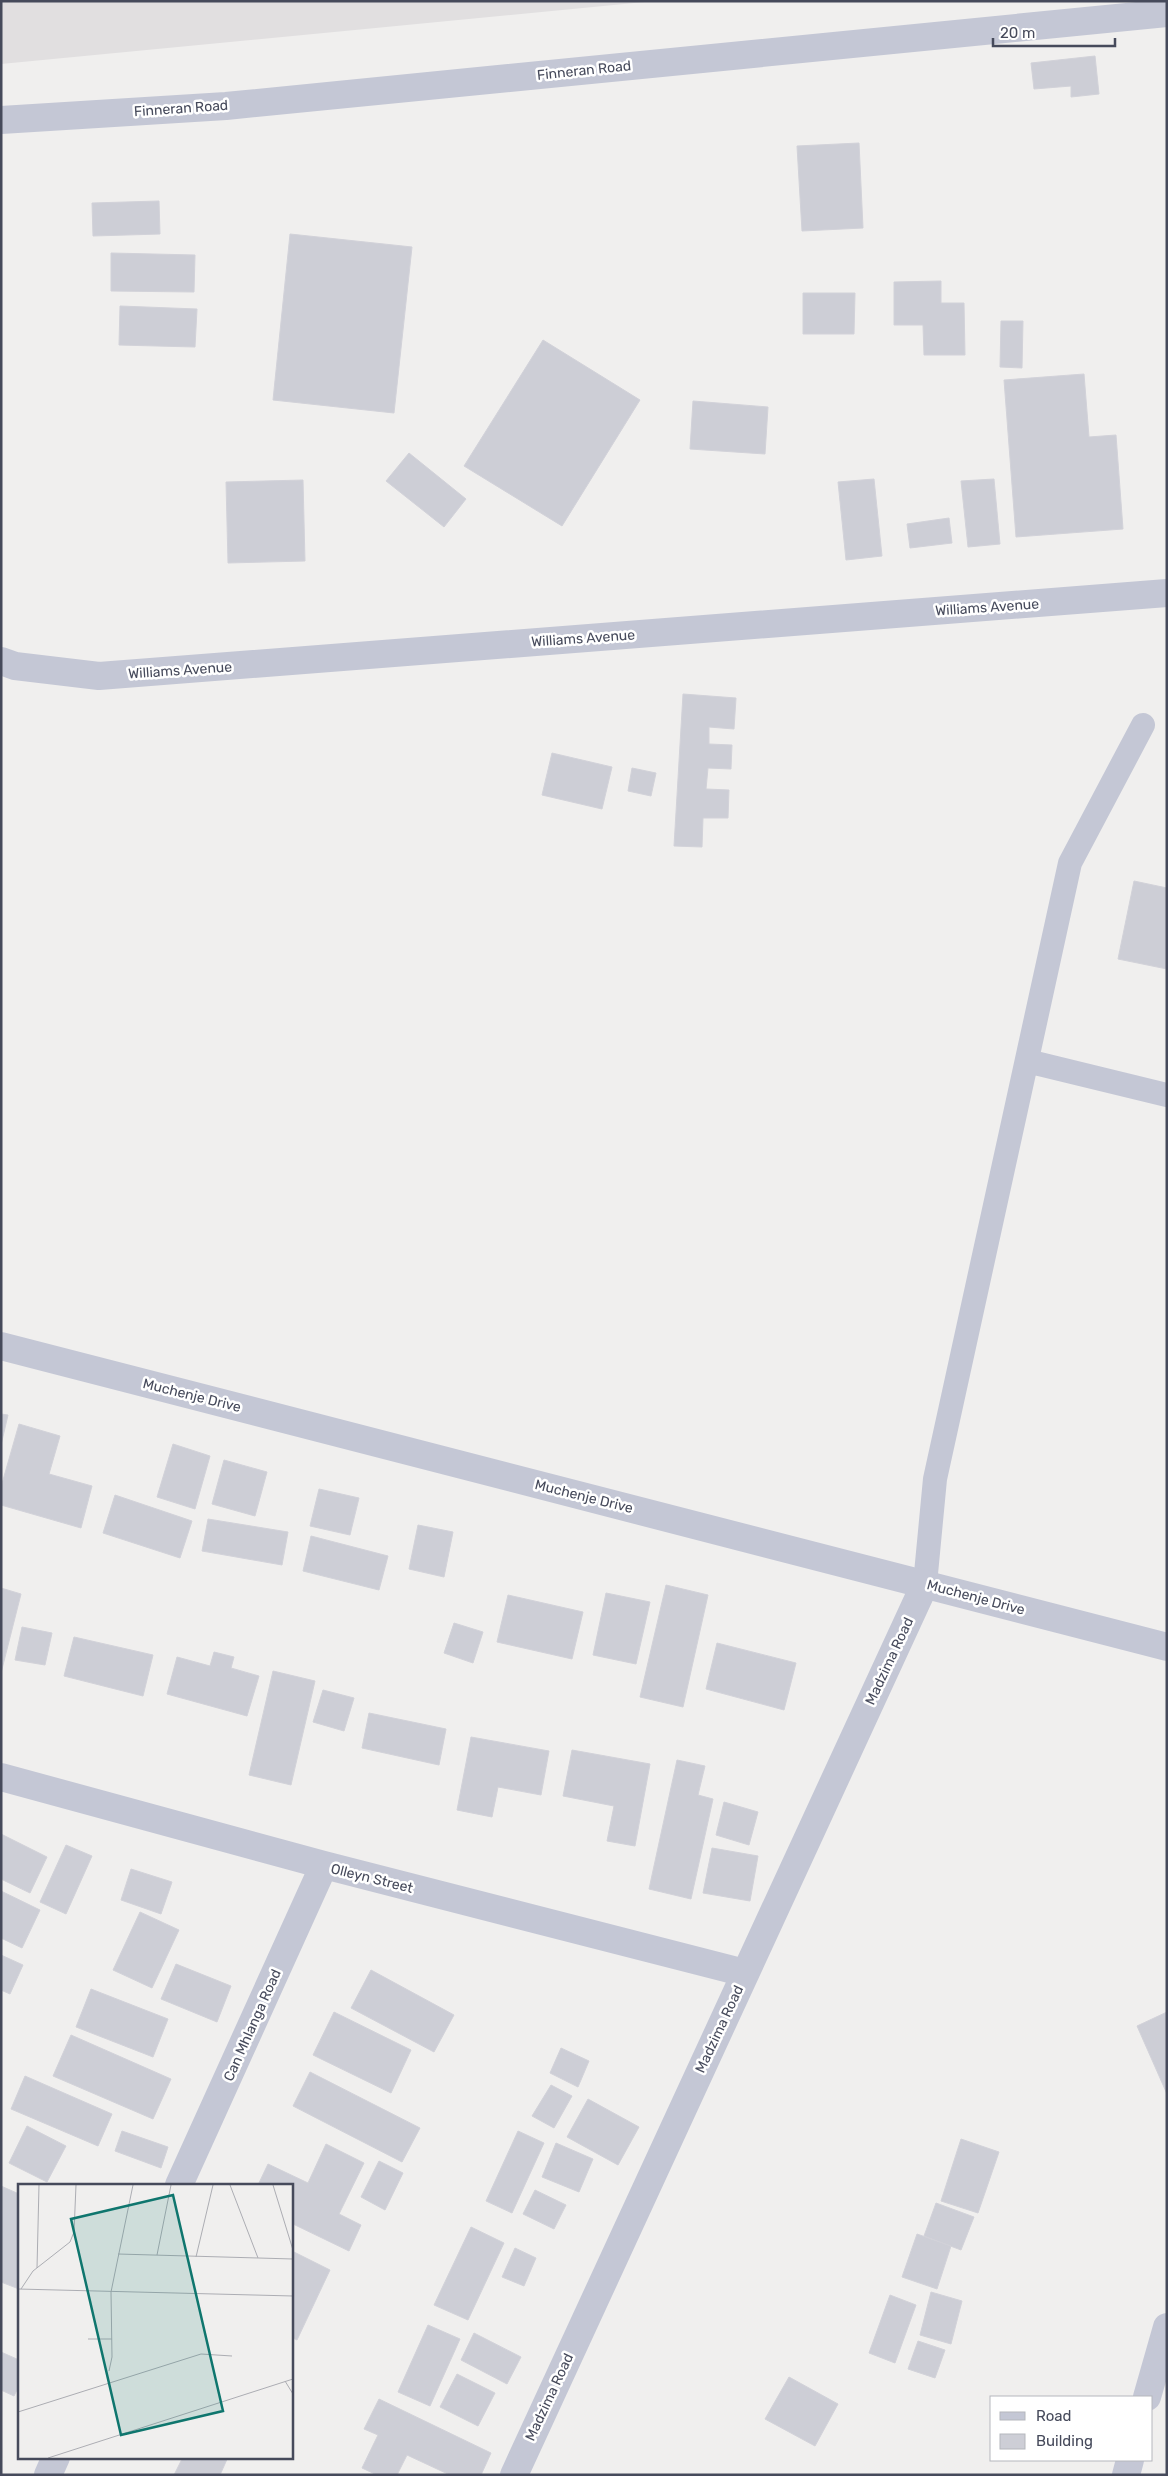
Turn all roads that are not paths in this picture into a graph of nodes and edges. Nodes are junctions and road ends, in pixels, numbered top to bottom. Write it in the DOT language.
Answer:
graph roads {
  1 [pos="1167,13"];
  2 [pos="1,120"];
  3 [pos="1167,593"];
  4 [pos="1,661"];
  5 [pos="1143,725"];
  6 [pos="1027,1061"];
  7 [pos="1167,1095"];
  8 [pos="1,1346"];
  9 [pos="925,1584"];
  10 [pos="1167,1647"];
  11 [pos="1,1777"];
  12 [pos="324,1865"];
  13 [pos="744,1973"];
  14 [pos="179,2184"];
  15 [pos="1167,2327"];
  16 [pos="1147,2396"];
  17 [pos="56,2458"];
  18 [pos="1130,2461"];
  19 [pos="48,2475"];
  20 [pos="514,2475"];
  21 [pos="1126,2475"];
  1 -- 2 [label="street, Finneran Road"];
  3 -- 4 [label="street, Williams Avenue"];
  5 -- 6 [label="lane"];
  6 -- 7 [label="lane"];
  6 -- 9 [label="lane"];
  8 -- 9 [label="street, Muchenje Drive"];
  9 -- 10 [label="street, Muchenje Drive"];
  9 -- 13 [label="street, Madzima Road"];
  11 -- 12 [label="street, Olleyn Street"];
  12 -- 13 [label="street, Olleyn Street"];
  12 -- 14 [label="street, Can Mhlanga Road"];
  13 -- 20 [label="street, Madzima Road"];
  15 -- 16 [label="street"];
  17 -- 19 [label="street"];
  18 -- 21 [label="street"];
}
